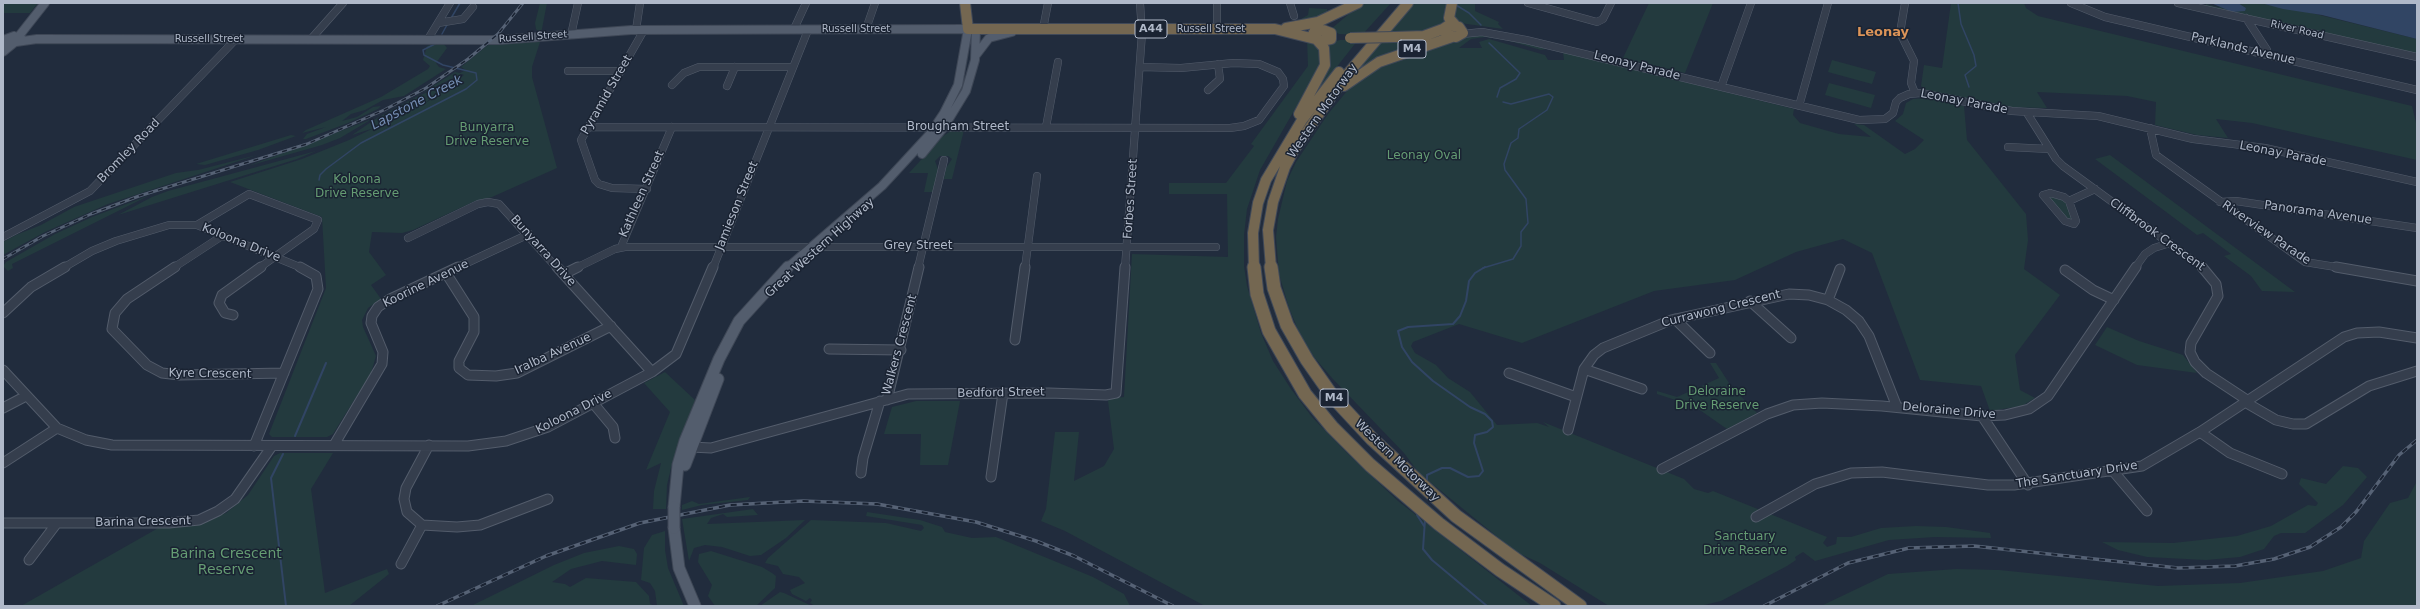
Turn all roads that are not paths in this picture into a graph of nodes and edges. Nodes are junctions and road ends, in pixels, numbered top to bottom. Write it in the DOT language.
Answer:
graph roads {
  1 [pos="45,3"];
  2 [pos="343,3"];
  3 [pos="450,3"];
  4 [pos="578,3"];
  5 [pos="640,3"];
  6 [pos="806,3"];
  7 [pos="876,3"];
  8 [pos="965,3"];
  9 [pos="971,3"];
  10 [pos="1048,3"];
  11 [pos="1140,3"];
  12 [pos="1217,3"];
  13 [pos="1290,3"];
  14 [pos="1399,3"];
  15 [pos="1408,3"];
  16 [pos="1528,3"];
  17 [pos="1611,3"];
  18 [pos="1751,3"];
  19 [pos="1828,3"];
  20 [pos="1905,3"];
  21 [pos="2071,3"];
  22 [pos="2178,3"];
  23 [pos="1538,4"];
  24 [pos="1355,5"];
  25 [pos="473,7"];
  26 [pos="1452,7"];
  27 [pos="1294,16"];
  28 [pos="2246,18"];
  29 [pos="441,22"];
  30 [pos="1279,28"];
  31 [pos="866,29"];
  32 [pos="972,29"];
  33 [pos="1028,29"];
  34 [pos="1043,29"];
  35 [pos="1142,29"];
  36 [pos="1217,29"];
  37 [pos="1459,29"];
  38 [pos="640,30"];
  39 [pos="794,30"];
  40 [pos="808,30"];
  41 [pos="1448,34"];
  42 [pos="571,35"];
  43 [pos="1317,35"];
  44 [pos="236,39"];
  45 [pos="311,39"];
  46 [pos="428,39"];
  47 [pos="10,42"];
  48 [pos="2267,55"];
  49 [pos="975,56"];
  50 [pos="2417,57"];
  51 [pos="1058,62"];
  52 [pos="1218,64"];
  53 [pos="735,67"];
  54 [pos="793,67"];
  55 [pos="1140,67"];
  56 [pos="568,71"];
  57 [pos="621,71"];
  58 [pos="672,85"];
  59 [pos="727,86"];
  60 [pos="1721,87"];
  61 [pos="1208,90"];
  62 [pos="2417,90"];
  63 [pos="1915,93"];
  64 [pos="1325,105"];
  65 [pos="1799,106"];
  66 [pos="2027,113"];
  67 [pos="588,127"];
  68 [pos="769,127"];
  69 [pos="940,127"];
  70 [pos="1046,127"];
  71 [pos="1135,127"];
  72 [pos="672,128"];
  73 [pos="2150,128"];
  74 [pos="2008,147"];
  75 [pos="2049,149"];
  76 [pos="944,160"];
  77 [pos="1037,176"];
  78 [pos="2417,182"];
  79 [pos="647,189"];
  80 [pos="2095,189"];
  81 [pos="2069,202"];
  82 [pos="2220,202"];
  83 [pos="1258,203"];
  84 [pos="197,225"];
  85 [pos="2417,228"];
  86 [pos="529,234"];
  87 [pos="222,236"];
  88 [pos="3,237"];
  89 [pos="408,238"];
  90 [pos="2170,243"];
  91 [pos="721,246"];
  92 [pos="816,246"];
  93 [pos="924,246"];
  94 [pos="1029,246"];
  95 [pos="1128,246"];
  96 [pos="621,247"];
  97 [pos="1216,247"];
  98 [pos="274,257"];
  99 [pos="1840,269"];
  100 [pos="2065,270"];
  101 [pos="446,273"];
  102 [pos="564,274"];
  103 [pos="2417,282"];
  104 [pos="1828,300"];
  105 [pos="2114,300"];
  106 [pos="1750,301"];
  107 [pos="3,313"];
  108 [pos="233,316"];
  109 [pos="1675,318"];
  110 [pos="611,326"];
  111 [pos="1791,338"];
  112 [pos="2417,338"];
  113 [pos="1014,340"];
  114 [pos="829,349"];
  115 [pos="900,350"];
  116 [pos="1710,353"];
  117 [pos="1584,369"];
  118 [pos="3,370"];
  119 [pos="2417,371"];
  120 [pos="652,372"];
  121 [pos="284,373"];
  122 [pos="1509,373"];
  123 [pos="1642,389"];
  124 [pos="1003,393"];
  125 [pos="1114,394"];
  126 [pos="26,396"];
  127 [pos="1576,398"];
  128 [pos="884,400"];
  129 [pos="2246,401"];
  130 [pos="593,403"];
  131 [pos="1896,407"];
  132 [pos="3,408"];
  133 [pos="1982,416"];
  134 [pos="57,428"];
  135 [pos="1568,430"];
  136 [pos="2200,432"];
  137 [pos="615,438"];
  138 [pos="254,446"];
  139 [pos="272,446"];
  140 [pos="334,446"];
  141 [pos="429,446"];
  142 [pos="686,454"];
  143 [pos="3,463"];
  144 [pos="1662,469"];
  145 [pos="2113,471"];
  146 [pos="861,473"];
  147 [pos="2282,474"];
  148 [pos="991,477"];
  149 [pos="2028,484"];
  150 [pos="548,499"];
  151 [pos="2147,511"];
  152 [pos="1756,517"];
  153 [pos="57,523"];
  154 [pos="3,524"];
  155 [pos="422,525"];
  156 [pos="29,560"];
  157 [pos="401,564"];
  158 [pos="695,606"];
  159 [pos="1554,606"];
  160 [pos="1580,606"];
  1 -- 47 [label="main road"];
  2 -- 45 [label="street"];
  3 -- 29 [label="street"];
  4 -- 42 [label="street"];
  5 -- 38 [label="street, Pyramid Street"];
  6 -- 39 [label="street"];
  7 -- 31 [label="street"];
  8 -- 32 [label="highway, Great Western Highway"];
  9 -- 32 [label="highway, Great Western Highway"];
  10 -- 34 [label="street"];
  11 -- 35 [label="street, Forbes Street"];
  12 -- 36 [label="street"];
  13 -- 27 [label="street"];
  14 -- 83 [label="highway, Western Motorway / M4"];
  15 -- 64 [label="highway, Western Motorway / M4"];
  16 -- 23 [label="street"];
  17 -- 23 [label="street"];
  18 -- 60 [label="street"];
  19 -- 65 [label="street"];
  20 -- 63 [label="street"];
  21 -- 48 [label="street, Parklands Avenue"];
  22 -- 28 [label="street, River Road"];
  24 -- 30 [label="highway"];
  24 -- 43 [label="highway"];
  25 -- 29 [label="street"];
  26 -- 37 [label="highway"];
  28 -- 48 [label="street"];
  28 -- 50 [label="street, River Road"];
  29 -- 46 [label="street"];
  30 -- 36 [label="highway, Russell Street / A44"];
  30 -- 43 [label="highway, Russell Street / A44"];
  31 -- 32 [label="main road, Russell Street"];
  31 -- 40 [label="main road, Russell Street"];
  32 -- 33 [label="highway, Russell Street / A44"];
  32 -- 49 [label="main road, Great Western Highway"];
  32 -- 69 [label="main road, Great Western Highway"];
  33 -- 34 [label="highway, Russell Street / A44"];
  33 -- 49 [label="main road, Russell Street"];
  34 -- 35 [label="highway, Russell Street / A44"];
  35 -- 36 [label="highway, Russell Street / A44"];
  35 -- 55 [label="street, Forbes Street"];
  37 -- 41 [label="highway, A44"];
  37 -- 60 [label="street, Leonay Parade"];
  38 -- 39 [label="main road, Russell Street"];
  38 -- 42 [label="main road, Russell Street"];
  38 -- 57 [label="street, Pyramid Street"];
  39 -- 40 [label="main road, Russell Street"];
  40 -- 54 [label="street, Jamieson Street"];
  41 -- 43 [label="highway, A44, bridge"];
  41 -- 64 [label="highway, M4"];
  42 -- 46 [label="main road, Russell Street"];
  43 -- 83 [label="highway"];
  44 -- 45 [label="main road, Russell Street"];
  44 -- 47 [label="main road, Russell Street"];
  44 -- 88 [label="street, Bromley Road"];
  45 -- 46 [label="main road, Russell Street"];
  48 -- 62 [label="street, Parklands Avenue"];
  49 -- 69 [label="main road, Great Western Highway"];
  51 -- 70 [label="street"];
  52 -- 55 [label="street, Brougham Street"];
  52 -- 61 [label="street"];
  52 -- 71 [label="street, Brougham Street"];
  53 -- 54 [label="street"];
  53 -- 58 [label="street"];
  53 -- 59 [label="street"];
  54 -- 68 [label="street, Jamieson Street"];
  55 -- 71 [label="street, Forbes Street"];
  56 -- 57 [label="street"];
  57 -- 67 [label="street, Pyramid Street"];
  60 -- 65 [label="street, Leonay Parade"];
  63 -- 65 [label="street, Leonay Parade"];
  63 -- 66 [label="street, Leonay Parade"];
  64 -- 160 [label="highway, Western Motorway / M4"];
  66 -- 73 [label="street, Leonay Parade"];
  66 -- 75 [label="street, Cliffbrook Crescent"];
  67 -- 72 [label="street, Brougham Street"];
  67 -- 79 [label="street, Pyramid Street"];
  68 -- 69 [label="street, Brougham Street"];
  68 -- 72 [label="street, Brougham Street"];
  68 -- 91 [label="street, Jamieson Street"];
  69 -- 70 [label="street, Brougham Street"];
  69 -- 92 [label="main road, Great Western Highway"];
  70 -- 71 [label="street, Brougham Street"];
  71 -- 95 [label="street, Forbes Street"];
  72 -- 79 [label="street, Kathleen Street"];
  73 -- 78 [label="street, Leonay Parade"];
  73 -- 82 [label="street, Riverview Parade"];
  74 -- 75 [label="street"];
  75 -- 80 [label="street, Cliffbrook Crescent"];
  76 -- 93 [label="street, Walkers Crescent"];
  77 -- 94 [label="street"];
  79 -- 96 [label="street, Kathleen Street"];
  80 -- 81 [label="street"];
  80 -- 90 [label="street, Cliffbrook Crescent"];
  81 -- 81 [label="street"];
  82 -- 85 [label="street, Panorama Avenue"];
  82 -- 103 [label="street, Riverview Parade"];
  83 -- 159 [label="highway, Western Motorway / M4"];
  84 -- 87 [label="street, Koloona Drive"];
  84 -- 98 [label="street"];
  84 -- 107 [label="street, Koloona Drive"];
  86 -- 89 [label="street, Bunyarra Drive"];
  86 -- 101 [label="street, Koorine Avenue"];
  86 -- 102 [label="street, Bunyarra Drive"];
  87 -- 98 [label="street, Koloona Drive"];
  87 -- 121 [label="street, Kyre Crescent"];
  90 -- 105 [label="street, Deloraine Drive"];
  90 -- 129 [label="street, Cliffbrook Crescent"];
  91 -- 92 [label="street, Grey Street"];
  91 -- 96 [label="street, Grey Street"];
  91 -- 120 [label="street, Jamieson Street"];
  92 -- 93 [label="street, Grey Street"];
  92 -- 142 [label="main road, Great Western Highway"];
  92 -- 142 [label="main road, Great Western Highway"];
  93 -- 94 [label="street, Grey Street"];
  93 -- 115 [label="street, Walkers Crescent"];
  94 -- 95 [label="street, Grey Street"];
  94 -- 113 [label="street"];
  95 -- 97 [label="street, Grey Street"];
  95 -- 125 [label="street, Forbes Street"];
  96 -- 102 [label="street, Kathleen Street"];
  98 -- 108 [label="street"];
  98 -- 121 [label="street, Koloona Drive"];
  99 -- 104 [label="street"];
  100 -- 105 [label="street"];
  101 -- 110 [label="street, Iralba Avenue"];
  101 -- 140 [label="street, Koorine Avenue"];
  102 -- 110 [label="street, Bunyarra Drive"];
  104 -- 106 [label="street, Currawong Crescent"];
  104 -- 131 [label="street, Currawong Crescent"];
  105 -- 133 [label="street, Deloraine Drive"];
  106 -- 109 [label="street, Currawong Crescent"];
  106 -- 111 [label="street"];
  109 -- 116 [label="street"];
  109 -- 117 [label="street, Currawong Crescent"];
  110 -- 120 [label="street, Bunyarra Drive"];
  112 -- 129 [label="street, The Sanctuary Drive"];
  114 -- 115 [label="street"];
  115 -- 128 [label="street, Walkers Crescent"];
  117 -- 123 [label="street"];
  117 -- 127 [label="street, Currawong Crescent"];
  118 -- 126 [label="street, Koloona Drive"];
  119 -- 129 [label="street"];
  120 -- 130 [label="street, Koloona Drive"];
  121 -- 138 [label="street, Koloona Drive"];
  122 -- 127 [label="street"];
  124 -- 125 [label="street, Bedford Street"];
  124 -- 128 [label="street, Bedford Street"];
  124 -- 148 [label="street"];
  126 -- 132 [label="street"];
  126 -- 134 [label="street, Koloona Drive"];
  127 -- 135 [label="street, Currawong Crescent"];
  128 -- 142 [label="street, Walkers Crescent"];
  128 -- 146 [label="street"];
  129 -- 136 [label="street, The Sanctuary Drive"];
  130 -- 137 [label="street"];
  130 -- 141 [label="street, Koloona Drive"];
  131 -- 133 [label="street, Deloraine Drive"];
  131 -- 144 [label="street, Deloraine Drive"];
  133 -- 149 [label="street"];
  134 -- 138 [label="street, Koloona Drive"];
  134 -- 143 [label="street"];
  136 -- 145 [label="street, The Sanctuary Drive"];
  136 -- 147 [label="street"];
  138 -- 139 [label="street, Koloona Drive"];
  139 -- 140 [label="street, Koloona Drive"];
  139 -- 153 [label="street, Barina Crescent"];
  140 -- 141 [label="street, Koloona Drive"];
  141 -- 155 [label="street"];
  142 -- 158 [label="main road, Great Western Highway, bridge"];
  145 -- 149 [label="street, The Sanctuary Drive"];
  145 -- 151 [label="street"];
  149 -- 152 [label="street, The Sanctuary Drive"];
  150 -- 155 [label="street"];
  153 -- 154 [label="street, Barina Crescent"];
  153 -- 156 [label="street"];
  155 -- 157 [label="street"];
}
